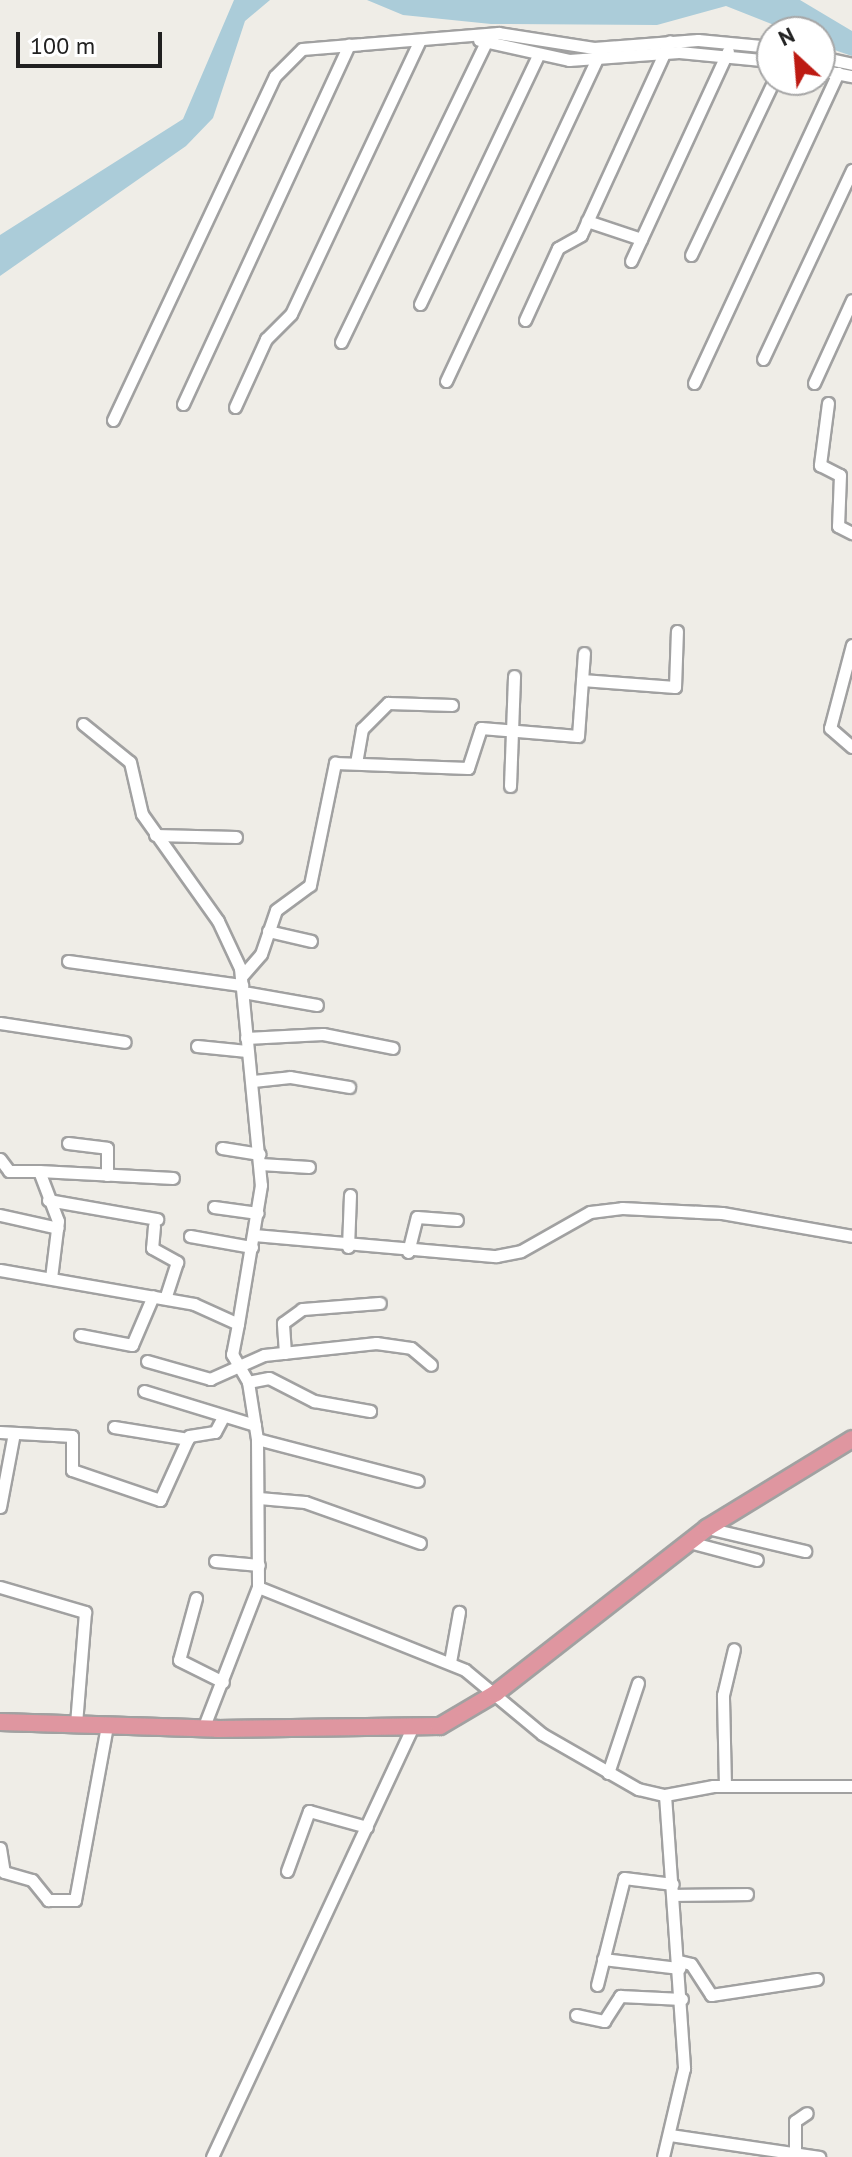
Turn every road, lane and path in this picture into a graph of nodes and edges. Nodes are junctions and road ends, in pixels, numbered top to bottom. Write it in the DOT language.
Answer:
graph roads {
  1 [pos="420,40"];
  2 [pos="480,41"];
  3 [pos="670,41"];
  4 [pos="349,44"];
  5 [pos="756,47"];
  6 [pos="729,48"];
  7 [pos="665,53"];
  8 [pos="538,55"];
  9 [pos="756,56"];
  10 [pos="596,61"];
  11 [pos="838,73"];
  12 [pos="852,76"];
  13 [pos="766,96"];
  14 [pos="852,170"];
  15 [pos="587,221"];
  16 [pos="641,239"];
  17 [pos="691,255"];
  18 [pos="631,261"];
  19 [pos="852,300"];
  20 [pos="420,304"];
  21 [pos="525,320"];
  22 [pos="341,342"];
  23 [pos="763,359"];
  24 [pos="446,381"];
  25 [pos="694,383"];
  26 [pos="814,383"];
  27 [pos="828,403"];
  28 [pos="183,404"];
  29 [pos="235,407"];
  30 [pos="113,420"];
  31 [pos="852,533"];
  32 [pos="677,631"];
  33 [pos="852,645"];
  34 [pos="584,653"];
  35 [pos="514,676"];
  36 [pos="582,680"];
  37 [pos="452,705"];
  38 [pos="83,724"];
  39 [pos="512,729"];
  40 [pos="852,747"];
  41 [pos="356,763"];
  42 [pos="510,786"];
  43 [pos="155,835"];
  44 [pos="236,837"];
  45 [pos="268,931"];
  46 [pos="311,941"];
  47 [pos="68,961"];
  48 [pos="242,985"];
  49 [pos="317,1005"];
  50 [pos="0,1023"];
  51 [pos="246,1038"];
  52 [pos="125,1042"];
  53 [pos="197,1046"];
  54 [pos="393,1048"];
  55 [pos="247,1051"];
  56 [pos="253,1081"];
  57 [pos="349,1087"];
  58 [pos="68,1143"];
  59 [pos="222,1148"];
  60 [pos="260,1159"];
  61 [pos="1,1162"];
  62 [pos="309,1167"];
  63 [pos="39,1171"];
  64 [pos="107,1175"];
  65 [pos="173,1178"];
  66 [pos="350,1195"];
  67 [pos="48,1200"];
  68 [pos="214,1207"];
  69 [pos="258,1213"];
  70 [pos="0,1215"];
  71 [pos="457,1220"];
  72 [pos="58,1228"];
  73 [pos="190,1236"];
  74 [pos="852,1236"];
  75 [pos="253,1241"];
  76 [pos="348,1247"];
  77 [pos="408,1252"];
  78 [pos="0,1270"];
  79 [pos="51,1278"];
  80 [pos="159,1297"];
  81 [pos="380,1303"];
  82 [pos="238,1324"];
  83 [pos="80,1335"];
  84 [pos="285,1353"];
  85 [pos="147,1361"];
  86 [pos="431,1365"];
  87 [pos="239,1367"];
  88 [pos="248,1382"];
  89 [pos="144,1391"];
  90 [pos="370,1411"];
  91 [pos="223,1417"];
  92 [pos="255,1425"];
  93 [pos="114,1427"];
  94 [pos="0,1432"];
  95 [pos="14,1433"];
  96 [pos="188,1439"];
  97 [pos="257,1439"];
  98 [pos="852,1439"];
  99 [pos="418,1481"];
  100 [pos="259,1498"];
  101 [pos="0,1507"];
  102 [pos="707,1528"];
  103 [pos="689,1542"];
  104 [pos="420,1543"];
  105 [pos="805,1551"];
  106 [pos="757,1560"];
  107 [pos="215,1561"];
  108 [pos="259,1565"];
  109 [pos="0,1587"];
  110 [pos="258,1587"];
  111 [pos="196,1598"];
  112 [pos="459,1612"];
  113 [pos="734,1649"];
  114 [pos="450,1662"];
  115 [pos="223,1682"];
  116 [pos="638,1683"];
  117 [pos="496,1693"];
  118 [pos="0,1722"];
  119 [pos="76,1723"];
  120 [pos="107,1725"];
  121 [pos="412,1728"];
  122 [pos="203,1729"];
  123 [pos="608,1773"];
  124 [pos="725,1786"];
  125 [pos="852,1786"];
  126 [pos="665,1795"];
  127 [pos="367,1827"];
  128 [pos="0,1848"];
  129 [pos="287,1871"];
  130 [pos="674,1889"];
  131 [pos="747,1894"];
  132 [pos="603,1959"];
  133 [pos="679,1964"];
  134 [pos="817,1979"];
  135 [pos="597,1985"];
  136 [pos="682,1999"];
  137 [pos="576,2015"];
  138 [pos="807,2113"];
  139 [pos="670,2135"];
  140 [pos="795,2150"];
  141 [pos="212,2157"];
  142 [pos="663,2157"];
  143 [pos="819,2157"];
  1 -- 2 [label="street"];
  1 -- 4 [label="street"];
  1 -- 29 [label="street"];
  2 -- 3 [label="street"];
  2 -- 8 [label="street"];
  2 -- 22 [label="street"];
  3 -- 6 [label="street"];
  3 -- 7 [label="street"];
  4 -- 28 [label="street"];
  4 -- 30 [label="street"];
  5 -- 6 [label="street"];
  6 -- 7 [label="street"];
  6 -- 9 [label="street"];
  6 -- 16 [label="street"];
  7 -- 10 [label="street"];
  7 -- 15 [label="street"];
  8 -- 10 [label="street"];
  8 -- 20 [label="street"];
  10 -- 24 [label="street"];
  11 -- 12 [label="street"];
  11 -- 25 [label="street"];
  13 -- 17 [label="street"];
  14 -- 23 [label="street"];
  15 -- 16 [label="street"];
  15 -- 21 [label="street"];
  16 -- 18 [label="street"];
  19 -- 26 [label="street"];
  27 -- 31 [label="street"];
  32 -- 36 [label="street"];
  33 -- 40 [label="street"];
  34 -- 36 [label="street"];
  35 -- 39 [label="street"];
  36 -- 39 [label="street"];
  37 -- 41 [label="street"];
  38 -- 43 [label="street"];
  39 -- 41 [label="street"];
  39 -- 42 [label="street"];
  41 -- 45 [label="street"];
  43 -- 44 [label="street"];
  43 -- 48 [label="street"];
  45 -- 46 [label="street"];
  45 -- 48 [label="street"];
  47 -- 48 [label="street"];
  48 -- 49 [label="street"];
  48 -- 51 [label="street"];
  50 -- 52 [label="street"];
  51 -- 54 [label="street"];
  51 -- 55 [label="street"];
  53 -- 55 [label="street"];
  55 -- 56 [label="street"];
  56 -- 57 [label="street"];
  56 -- 60 [label="street"];
  58 -- 64 [label="street"];
  59 -- 60 [label="street"];
  60 -- 62 [label="street"];
  60 -- 69 [label="street"];
  61 -- 63 [label="street"];
  63 -- 64 [label="street"];
  63 -- 67 [label="street"];
  64 -- 65 [label="street"];
  66 -- 76 [label="street"];
  67 -- 72 [label="street"];
  67 -- 80 [label="street"];
  68 -- 69 [label="street"];
  69 -- 75 [label="street"];
  70 -- 72 [label="street"];
  71 -- 77 [label="street"];
  72 -- 79 [label="street"];
  73 -- 75 [label="street"];
  74 -- 77 [label="street"];
  75 -- 76 [label="street"];
  75 -- 82 [label="street"];
  76 -- 77 [label="street"];
  78 -- 79 [label="street"];
  79 -- 80 [label="street"];
  80 -- 82 [label="street"];
  80 -- 83 [label="street"];
  81 -- 84 [label="street"];
  82 -- 87 [label="street"];
  84 -- 86 [label="street"];
  84 -- 87 [label="street"];
  85 -- 87 [label="street"];
  87 -- 88 [label="street"];
  88 -- 90 [label="street"];
  88 -- 92 [label="street"];
  89 -- 91 [label="street"];
  91 -- 92 [label="street"];
  91 -- 96 [label="street"];
  92 -- 97 [label="street"];
  93 -- 96 [label="street"];
  94 -- 95 [label="street"];
  95 -- 96 [label="street"];
  95 -- 101 [label="street"];
  97 -- 99 [label="street"];
  97 -- 100 [label="street"];
  98 -- 102 [label="highway"];
  100 -- 104 [label="street"];
  100 -- 108 [label="street"];
  102 -- 103 [label="highway"];
  102 -- 105 [label="street"];
  103 -- 106 [label="street"];
  103 -- 117 [label="highway"];
  107 -- 108 [label="street"];
  108 -- 110 [label="street"];
  109 -- 119 [label="street"];
  110 -- 114 [label="street"];
  110 -- 115 [label="street"];
  111 -- 115 [label="street"];
  112 -- 114 [label="street"];
  113 -- 124 [label="street"];
  114 -- 117 [label="street"];
  115 -- 122 [label="street"];
  116 -- 123 [label="street"];
  117 -- 121 [label="highway"];
  117 -- 123 [label="street"];
  118 -- 119 [label="highway"];
  119 -- 120 [label="highway"];
  120 -- 122 [label="highway"];
  120 -- 128 [label="street"];
  121 -- 122 [label="highway"];
  121 -- 127 [label="street"];
  123 -- 126 [label="street"];
  124 -- 125 [label="street"];
  124 -- 126 [label="street"];
  126 -- 130 [label="street"];
  127 -- 129 [label="street"];
  127 -- 141 [label="street"];
  130 -- 131 [label="street"];
  130 -- 132 [label="street"];
  130 -- 133 [label="street"];
  132 -- 133 [label="street"];
  132 -- 135 [label="street"];
  133 -- 134 [label="street"];
  133 -- 136 [label="street"];
  136 -- 137 [label="street"];
  136 -- 139 [label="street"];
  138 -- 140 [label="street"];
  139 -- 140 [label="street"];
  139 -- 142 [label="street"];
  140 -- 143 [label="street"];
}
